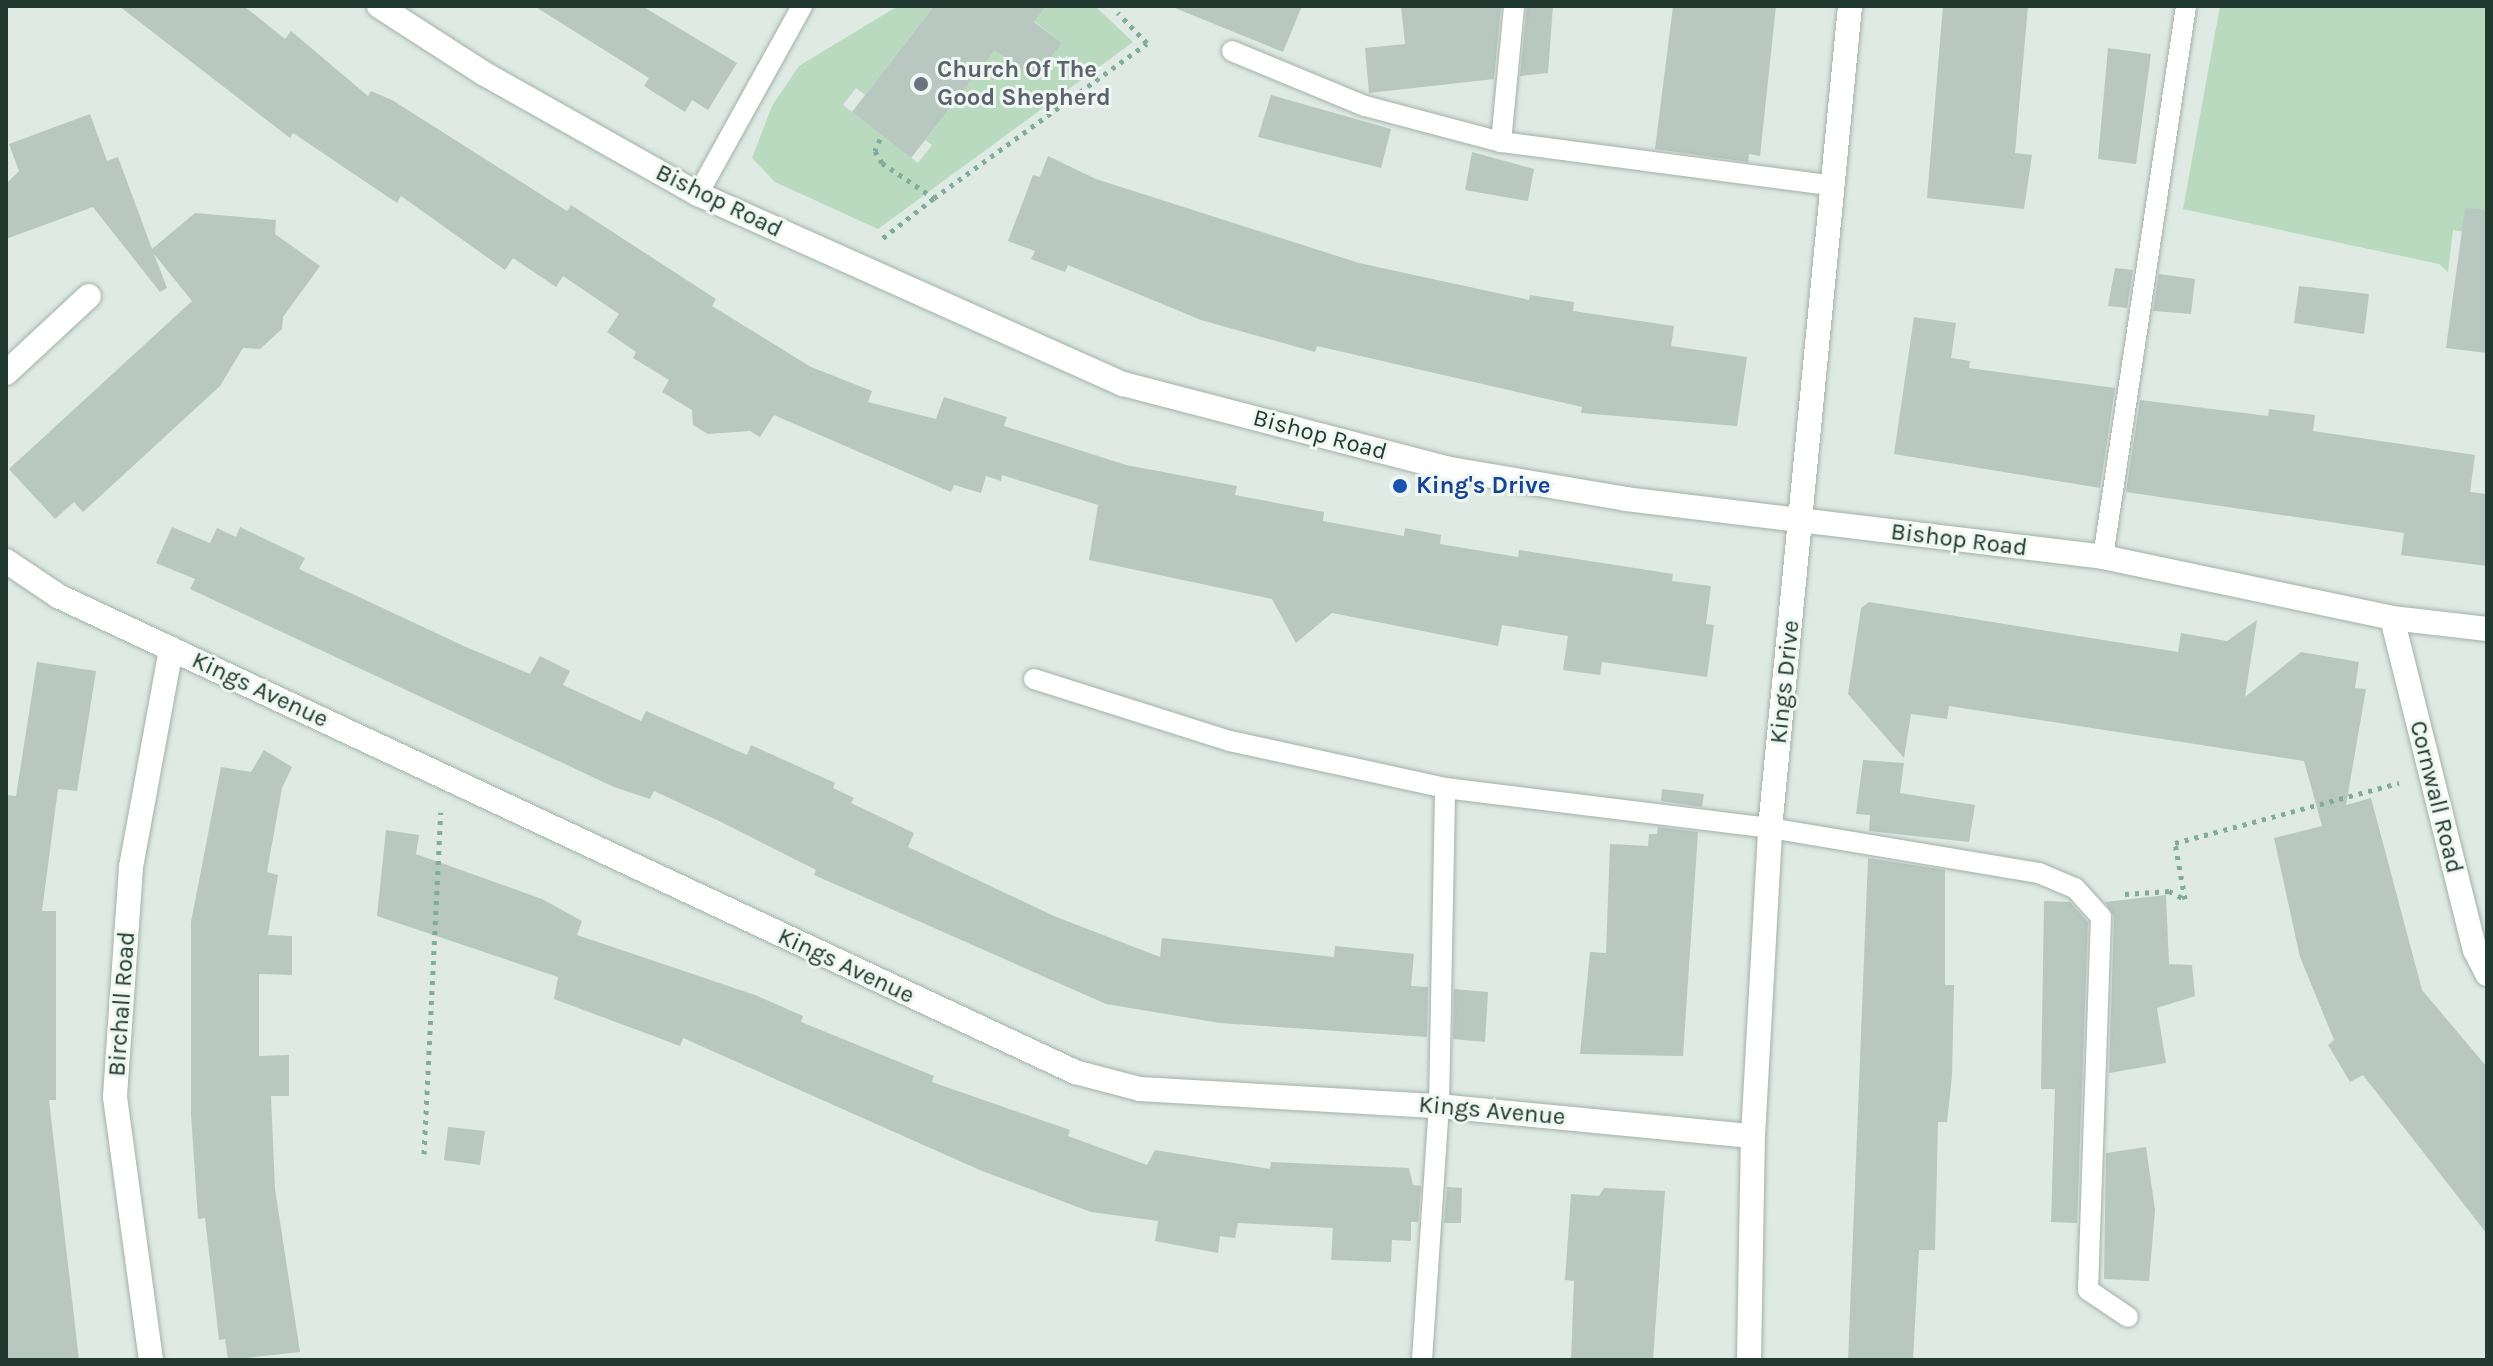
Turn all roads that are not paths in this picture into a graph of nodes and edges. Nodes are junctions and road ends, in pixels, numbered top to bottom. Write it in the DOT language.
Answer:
graph roads {
  1 [pos="379,6"];
  2 [pos="802,6"];
  3 [pos="1514,6"];
  4 [pos="1850,6"];
  5 [pos="2186,6"];
  6 [pos="1232,51"];
  7 [pos="1501,142"];
  8 [pos="1834,186"];
  9 [pos="698,194"];
  10 [pos="89,296"];
  11 [pos="6,373"];
  12 [pos="1801,521"];
  13 [pos="2103,557"];
  14 [pos="6,561"];
  15 [pos="2392,618"];
  16 [pos="2487,629"];
  17 [pos="171,649"];
  18 [pos="1034,679"];
  19 [pos="1445,788"];
  20 [pos="1770,828"];
  21 [pos="2487,974"];
  22 [pos="1439,1106"];
  23 [pos="1753,1136"];
  24 [pos="2128,1317"];
  25 [pos="151,1360"];
  26 [pos="1422,1360"];
  27 [pos="1749,1360"];
  1 -- 9 [label="street, Bishop Road"];
  2 -- 9 [label="lane"];
  3 -- 7 [label="lane"];
  4 -- 8 [label="street, Kings Drive"];
  5 -- 13 [label="lane"];
  6 -- 7 [label="lane"];
  7 -- 8 [label="lane"];
  8 -- 12 [label="street, Kings Drive"];
  9 -- 12 [label="street, Bishop Road"];
  10 -- 11 [label="street"];
  12 -- 13 [label="street, Bishop Road"];
  12 -- 20 [label="street, Kings Drive"];
  13 -- 15 [label="street, Bishop Road"];
  14 -- 17 [label="street, Kings Avenue"];
  15 -- 16 [label="street, Bishop Road"];
  15 -- 21 [label="street, Cornwall Road"];
  17 -- 22 [label="street, Kings Avenue"];
  17 -- 25 [label="street, Birchall Road"];
  18 -- 19 [label="lane"];
  19 -- 20 [label="lane"];
  19 -- 22 [label="lane"];
  20 -- 23 [label="street, Kings Drive"];
  20 -- 24 [label="lane"];
  22 -- 23 [label="street, Kings Avenue"];
  22 -- 26 [label="lane"];
  23 -- 27 [label="street, Kings Drive"];
}
